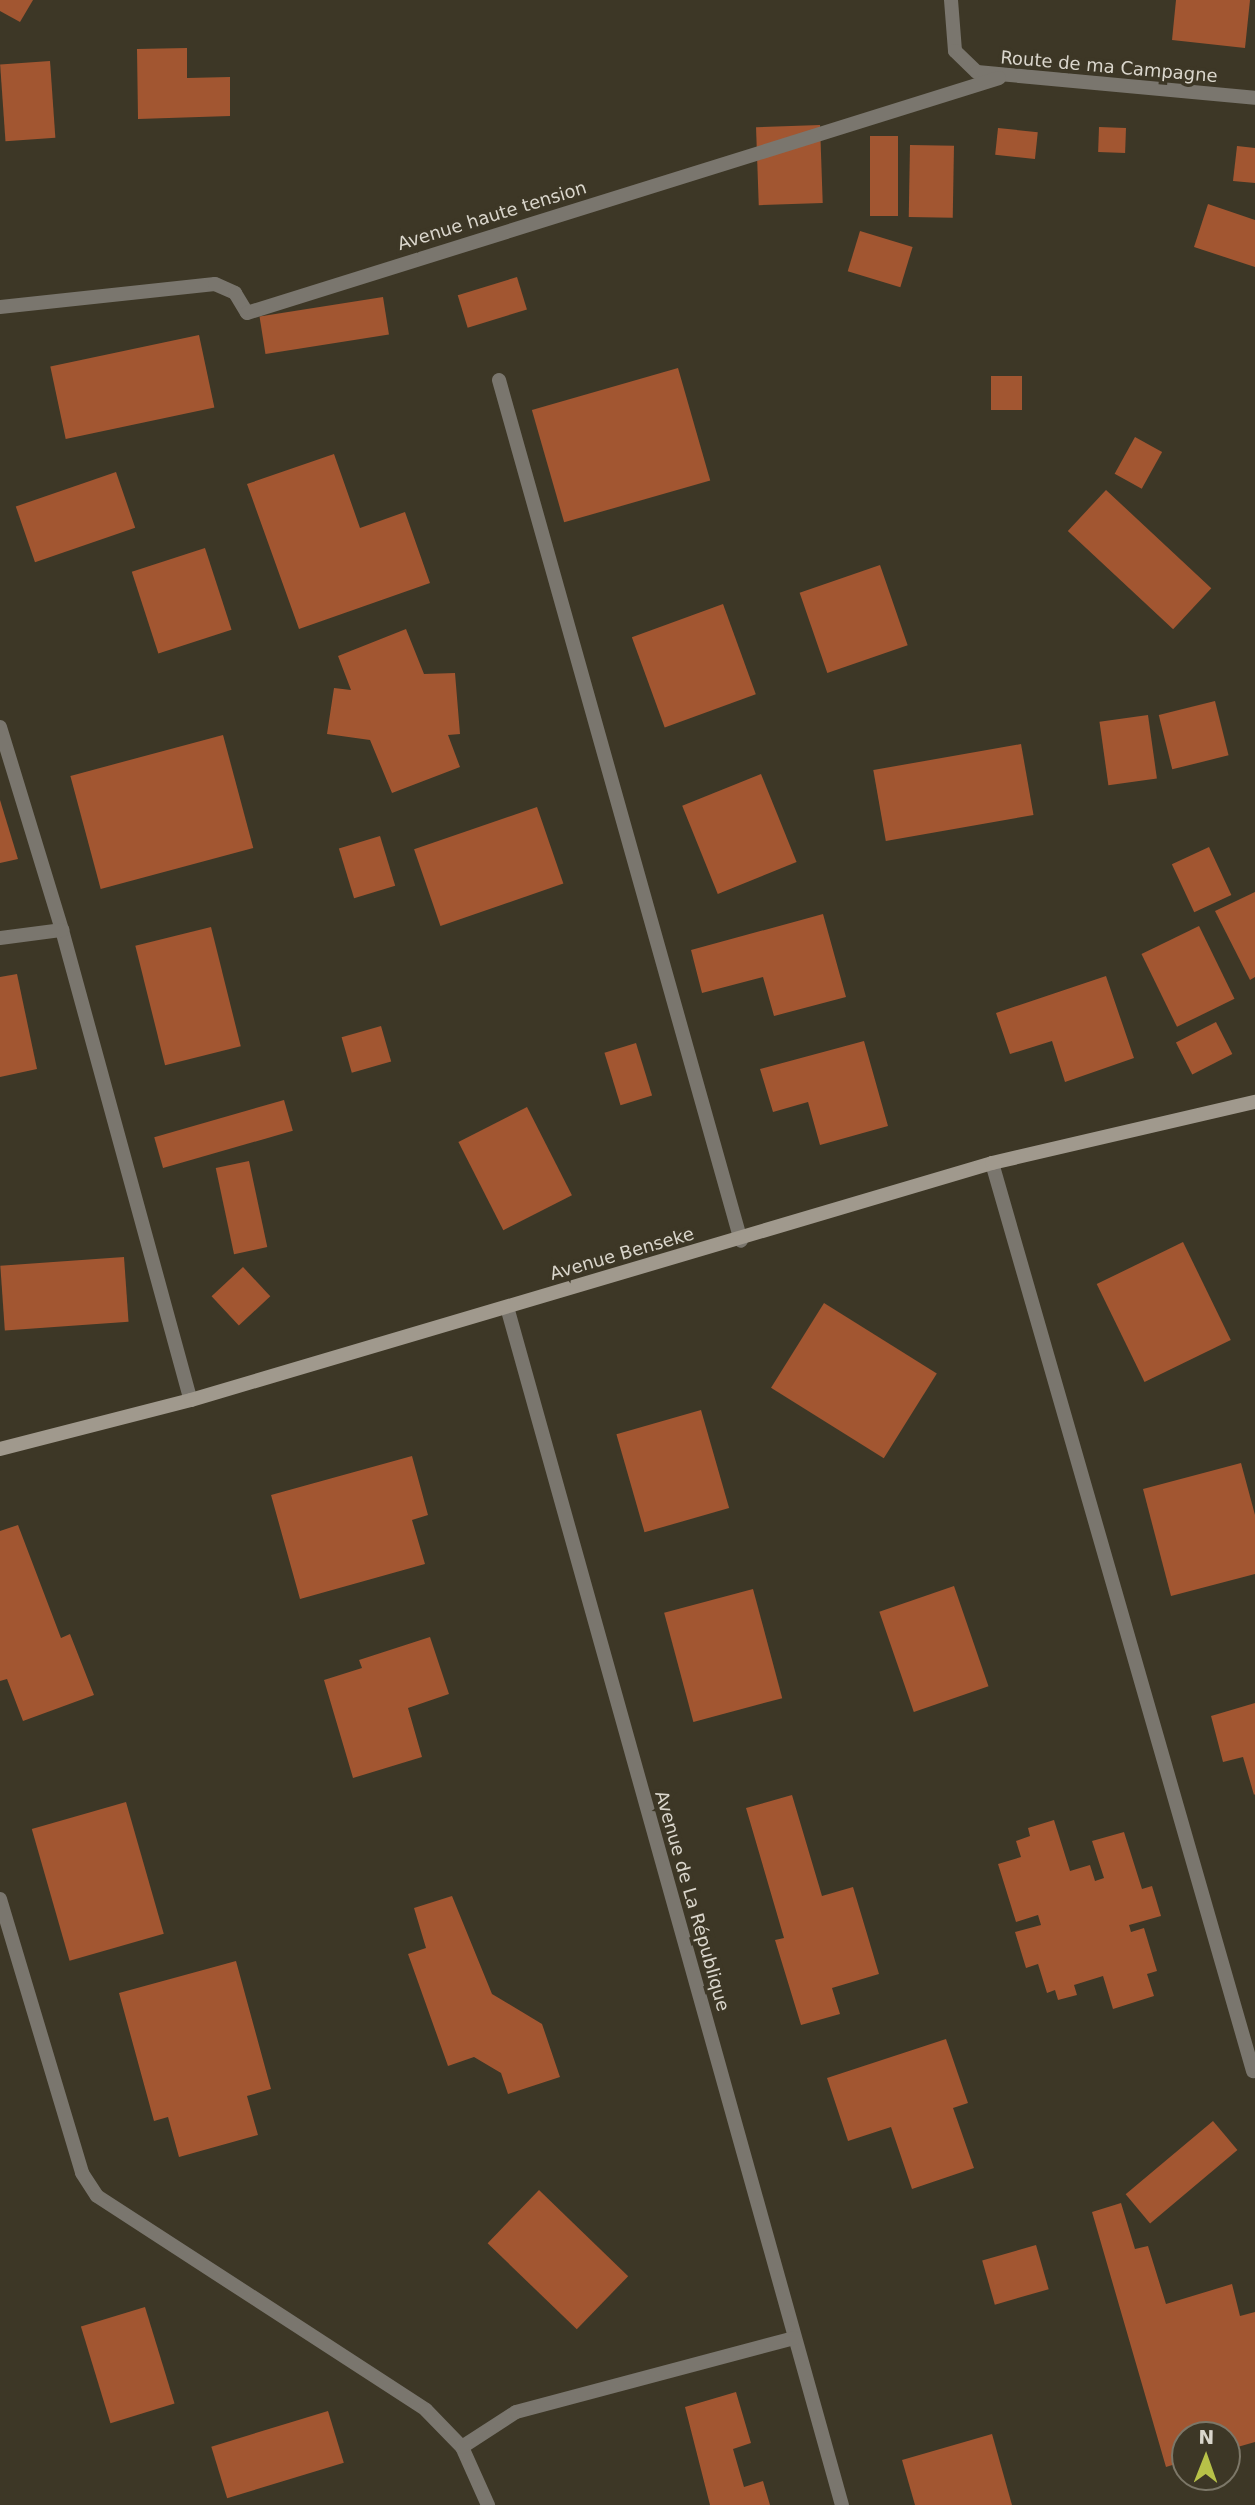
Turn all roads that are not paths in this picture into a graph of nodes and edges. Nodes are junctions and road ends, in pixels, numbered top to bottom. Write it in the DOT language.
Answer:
graph roads {
  1 [pos="951,0"];
  2 [pos="999,78"];
  3 [pos="1255,98"];
  4 [pos="0,307"];
  5 [pos="499,380"];
  6 [pos="0,727"];
  7 [pos="62,930"];
  8 [pos="0,938"];
  9 [pos="1255,1102"];
  10 [pos="992,1163"];
  11 [pos="741,1241"];
  12 [pos="506,1307"];
  13 [pos="191,1400"];
  14 [pos="0,1449"];
  15 [pos="0,1899"];
  16 [pos="1253,2071"];
  17 [pos="794,2339"];
  18 [pos="462,2446"];
  19 [pos="488,2505"];
  20 [pos="842,2505"];
  1 -- 2 [label="street, Route de ma Campagne"];
  2 -- 3 [label="street, Route de ma Campagne"];
  2 -- 4 [label="street, Avenue haute tension"];
  5 -- 11 [label="street"];
  6 -- 7 [label="street"];
  7 -- 8 [label="street"];
  7 -- 13 [label="street"];
  9 -- 10 [label="street, Avenue Benseke"];
  10 -- 11 [label="street, Avenue Benseke"];
  10 -- 16 [label="street"];
  11 -- 12 [label="street, Avenue Benseke"];
  12 -- 13 [label="street, Avenue Benseke"];
  12 -- 17 [label="street, Avenue de La République"];
  13 -- 14 [label="street, Avenue Benseke"];
  15 -- 18 [label="street"];
  17 -- 18 [label="street"];
  17 -- 20 [label="street, Avenue de La République"];
  18 -- 19 [label="street"];
}
